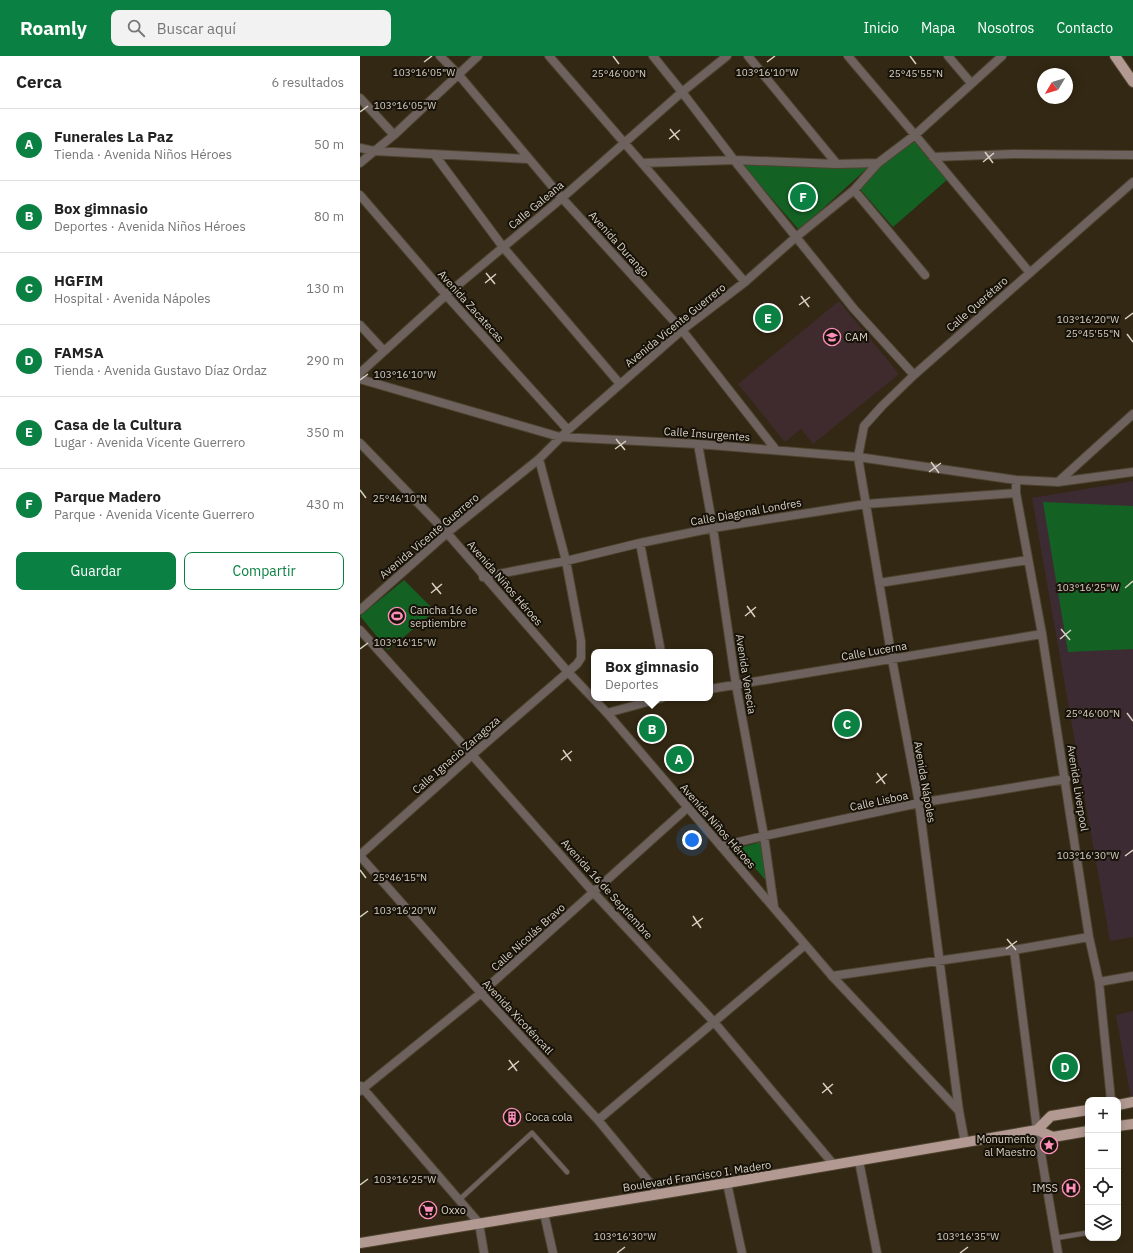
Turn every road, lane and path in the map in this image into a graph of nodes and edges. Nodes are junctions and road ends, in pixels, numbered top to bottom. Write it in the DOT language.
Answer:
graph roads {
  1 [pos="440,56"];
  2 [pos="478,56"];
  3 [pos="549,56"];
  4 [pos="653,56"];
  5 [pos="727,56"];
  6 [pos="748,56"];
  7 [pos="848,56"];
  8 [pos="948,56"];
  9 [pos="1002,56"];
  10 [pos="1115,56"];
  11 [pos="458,74"];
  12 [pos="1133,82"];
  13 [pos="971,83"];
  14 [pos="682,92"];
  15 [pos="360,98"];
  16 [pos="394,135"];
  17 [pos="915,135"];
  18 [pos="625,143"];
  19 [pos="360,148"];
  20 [pos="374,151"];
  21 [pos="434,154"];
  22 [pos="1133,155"];
  23 [pos="933,157"];
  24 [pos="528,159"];
  25 [pos="734,160"];
  26 [pos="360,163"];
  27 [pos="878,163"];
  28 [pos="642,164"];
  29 [pos="836,164"];
  30 [pos="1133,182"];
  31 [pos="854,190"];
  32 [pos="360,195"];
  33 [pos="562,198"];
  34 [pos="796,237"];
  35 [pos="503,247"];
  36 [pos="1030,273"];
  37 [pos="925,275"];
  38 [pos="745,282"];
  39 [pos="446,295"];
  40 [pos="360,325"];
  41 [pos="682,330"];
  42 [pos="384,351"];
  43 [pos="360,373"];
  44 [pos="914,375"];
  45 [pos="360,379"];
  46 [pos="620,384"];
  47 [pos="1133,414"];
  48 [pos="568,430"];
  49 [pos="560,438"];
  50 [pos="360,443"];
  51 [pos="698,444"];
  52 [pos="776,450"];
  53 [pos="858,457"];
  54 [pos="539,459"];
  55 [pos="1133,472"];
  56 [pos="1016,480"];
  57 [pos="1058,482"];
  58 [pos="1016,494"];
  59 [pos="866,504"];
  60 [pos="713,528"];
  61 [pos="447,534"];
  62 [pos="640,543"];
  63 [pos="1028,560"];
  64 [pos="566,561"];
  65 [pos="483,576"];
  66 [pos="879,583"];
  67 [pos="360,610"];
  68 [pos="360,630"];
  69 [pos="1042,634"];
  70 [pos="660,649"];
  71 [pos="892,659"];
  72 [pos="568,672"];
  73 [pos="736,685"];
  74 [pos="713,689"];
  75 [pos="591,697"];
  76 [pos="595,701"];
  77 [pos="652,701"];
  78 [pos="607,714"];
  79 [pos="472,755"];
  80 [pos="1066,779"];
  81 [pos="919,803"];
  82 [pos="688,808"];
  83 [pos="764,836"];
  84 [pos="721,846"];
  85 [pos="360,856"];
  86 [pos="594,893"];
  87 [pos="774,907"];
  88 [pos="1089,937"];
  89 [pos="805,945"];
  90 [pos="1014,950"];
  91 [pos="940,961"];
  92 [pos="832,976"];
  93 [pos="1133,976"];
  94 [pos="1099,982"];
  95 [pos="481,994"];
  96 [pos="714,1022"];
  97 [pos="361,1088"];
  98 [pos="1111,1097"];
  99 [pos="1133,1102"];
  100 [pos="1121,1104"];
  101 [pos="1085,1110"];
  102 [pos="959,1111"];
  103 [pos="598,1120"];
  104 [pos="1133,1124"];
  105 [pos="1121,1126"];
  106 [pos="1037,1130"];
  107 [pos="1085,1132"];
  108 [pos="965,1142"];
  109 [pos="859,1161"];
  110 [pos="834,1165"];
  111 [pos="567,1172"];
  112 [pos="727,1183"];
  113 [pos="659,1194"];
  114 [pos="459,1200"];
  115 [pos="544,1213"];
  116 [pos="479,1223"];
  117 [pos="1085,1233"];
  118 [pos="1056,1238"];
  119 [pos="360,1243"];
  120 [pos="484,1253"];
  121 [pos="553,1253"];
  122 [pos="742,1253"];
  123 [pos="877,1253"];
  124 [pos="1058,1253"];
  1 -- 11 [label="street, Avenida Durango"];
  2 -- 11 [label="street"];
  3 -- 18 [label="street"];
  4 -- 14 [label="street"];
  5 -- 14 [label="street, Calle Galeana"];
  6 -- 29 [label="street"];
  7 -- 17 [label="street"];
  8 -- 13 [label="street"];
  9 -- 13 [label="street, Avenida Vicente Guerrero"];
  10 -- 12 [label="main road"];
  11 -- 16 [label="street"];
  11 -- 24 [label="street, Avenida Durango"];
  13 -- 17 [label="street, Avenida Vicente Guerrero"];
  14 -- 18 [label="street, Calle Galeana"];
  14 -- 25 [label="street"];
  15 -- 16 [label="street"];
  16 -- 20 [label="street"];
  17 -- 23 [label="street"];
  17 -- 27 [label="street, Avenida Vicente Guerrero"];
  18 -- 28 [label="street"];
  18 -- 33 [label="street, Calle Galeana"];
  19 -- 20 [label="street"];
  20 -- 21 [label="street"];
  20 -- 26 [label="street"];
  21 -- 24 [label="street"];
  21 -- 35 [label="street"];
  22 -- 23 [label="street"];
  23 -- 36 [label="street"];
  24 -- 33 [label="street, Avenida Durango"];
  25 -- 28 [label="street"];
  25 -- 29 [label="street"];
  25 -- 34 [label="street"];
  27 -- 29 [label="street"];
  27 -- 31 [label="street, Avenida Vicente Guerrero"];
  28 -- 38 [label="street"];
  30 -- 36 [label="street, Calle Querétaro"];
  31 -- 34 [label="street, Avenida Vicente Guerrero"];
  31 -- 37 [label="street"];
  32 -- 39 [label="street, Avenida Zacatecas"];
  33 -- 35 [label="street, Calle Galeana"];
  33 -- 41 [label="street, Avenida Durango"];
  34 -- 38 [label="street, Avenida Vicente Guerrero"];
  34 -- 44 [label="street"];
  35 -- 39 [label="street, Calle Galeana"];
  35 -- 46 [label="street"];
  36 -- 44 [label="street, Calle Querétaro"];
  38 -- 41 [label="street, Avenida Vicente Guerrero"];
  39 -- 42 [label="street, Calle Galeana"];
  39 -- 48 [label="street, Avenida Zacatecas"];
  40 -- 42 [label="street"];
  41 -- 46 [label="street, Avenida Vicente Guerrero"];
  41 -- 52 [label="street, Avenida Durango"];
  42 -- 43 [label="street, Calle Galeana"];
  44 -- 53 [label="street, Calle Querétaro"];
  45 -- 49 [label="street, Calle Insurgentes"];
  46 -- 48 [label="street, Avenida Vicente Guerrero"];
  47 -- 57 [label="street"];
  48 -- 49 [label="street, Avenida Vicente Guerrero"];
  49 -- 51 [label="street, Calle Insurgentes"];
  49 -- 54 [label="street, Avenida Vicente Guerrero"];
  50 -- 61 [label="street, Avenida Niños Héroes"];
  51 -- 52 [label="street, Calle Insurgentes"];
  51 -- 60 [label="street, Avenida Venecia"];
  52 -- 53 [label="street, Calle Insurgentes"];
  53 -- 56 [label="street, Calle Insurgentes"];
  53 -- 59 [label="street, Avenida Nápoles"];
  54 -- 61 [label="street, Avenida Vicente Guerrero"];
  54 -- 64 [label="street, Calle Ignacio Zaragoza"];
  55 -- 57 [label="street"];
  56 -- 57 [label="street, Calle Insurgentes"];
  56 -- 58 [label="street, Avenida Liverpool"];
  58 -- 59 [label="street, Calle Diagonal Londres"];
  58 -- 63 [label="street, Avenida Liverpool"];
  59 -- 60 [label="street, Calle Diagonal Londres"];
  59 -- 66 [label="street, Avenida Nápoles"];
  60 -- 62 [label="street, Calle Diagonal Londres"];
  60 -- 73 [label="street, Avenida Venecia"];
  61 -- 65 [label="street, Avenida Niños Héroes"];
  61 -- 67 [label="street, Avenida Vicente Guerrero"];
  62 -- 64 [label="street, Calle Diagonal Londres"];
  62 -- 70 [label="street"];
  63 -- 66 [label="street"];
  63 -- 69 [label="street, Avenida Liverpool"];
  64 -- 65 [label="street, Calle Diagonal Londres"];
  64 -- 72 [label="street, Calle Ignacio Zaragoza"];
  65 -- 72 [label="street, Avenida Niños Héroes"];
  66 -- 71 [label="street, Avenida Nápoles"];
  68 -- 79 [label="street, Avenida 16 de Septiembre"];
  69 -- 71 [label="street, Calle Lucerna"];
  69 -- 80 [label="street, Avenida Liverpool"];
  71 -- 73 [label="street, Calle Lucerna"];
  71 -- 81 [label="street, Avenida Nápoles"];
  72 -- 75 [label="street, Avenida Niños Héroes"];
  72 -- 79 [label="street, Calle Ignacio Zaragoza"];
  73 -- 74 [label="street, Calle Lucerna"];
  73 -- 83 [label="street, Avenida Venecia"];
  76 -- 78 [label="street, Avenida Niños Héroes"];
  77 -- 78 [label="street"];
  78 -- 82 [label="street, Avenida Niños Héroes"];
  79 -- 85 [label="street, Calle Ignacio Zaragoza"];
  79 -- 86 [label="street, Avenida 16 de Septiembre"];
  80 -- 81 [label="street, Calle Lisboa"];
  80 -- 88 [label="street, Avenida Liverpool"];
  81 -- 83 [label="street, Calle Lisboa"];
  81 -- 91 [label="street, Avenida Nápoles"];
  82 -- 84 [label="street, Avenida Niños Héroes"];
  82 -- 86 [label="street, Calle Nicolás Bravo"];
  83 -- 84 [label="street, Calle Lisboa"];
  83 -- 87 [label="street, Avenida Venecia"];
  84 -- 87 [label="street, Avenida Niños Héroes"];
  85 -- 95 [label="street, Avenida Xicoténcatl"];
  86 -- 95 [label="street, Calle Nicolás Bravo"];
  86 -- 96 [label="street, Avenida 16 de Septiembre"];
  87 -- 89 [label="street, Avenida Niños Héroes"];
  88 -- 90 [label="street"];
  88 -- 94 [label="street, Avenida Liverpool"];
  89 -- 92 [label="street, Avenida Niños Héroes"];
  89 -- 96 [label="street"];
  90 -- 91 [label="street"];
  90 -- 106 [label="street"];
  91 -- 92 [label="street"];
  91 -- 102 [label="street, Avenida Nápoles"];
  92 -- 102 [label="street, Avenida Niños Héroes"];
  93 -- 94 [label="street"];
  94 -- 98 [label="street, Avenida Liverpool"];
  95 -- 97 [label="street, Calle Nicolás Bravo"];
  95 -- 103 [label="street, Avenida Xicoténcatl"];
  96 -- 103 [label="street"];
  96 -- 110 [label="street, Avenida 16 de Septiembre"];
  97 -- 114 [label="street"];
  99 -- 100 [label="main road"];
  101 -- 106 [label="main road"];
  102 -- 108 [label="street"];
  103 -- 113 [label="street, Avenida Xicoténcatl"];
  104 -- 105 [label="main road"];
  106 -- 107 [label="main road, Boulevard Francisco I. Madero"];
  106 -- 108 [label="main road, Boulevard Francisco I. Madero"];
  106 -- 118 [label="street"];
  108 -- 109 [label="main road, Boulevard Francisco I. Madero"];
  109 -- 110 [label="main road, Boulevard Francisco I. Madero"];
  109 -- 123 [label="street"];
  110 -- 112 [label="main road, Boulevard Francisco I. Madero"];
  111 -- 114 [label="lane"];
  112 -- 113 [label="main road, Boulevard Francisco I. Madero"];
  112 -- 122 [label="street"];
  113 -- 115 [label="main road, Boulevard Francisco I. Madero"];
  114 -- 116 [label="street"];
  115 -- 116 [label="main road, Boulevard Francisco I. Madero"];
  115 -- 121 [label="street"];
  116 -- 119 [label="main road, Boulevard Francisco I. Madero"];
  116 -- 120 [label="street"];
  117 -- 118 [label="lane"];
  118 -- 124 [label="street"];
}
